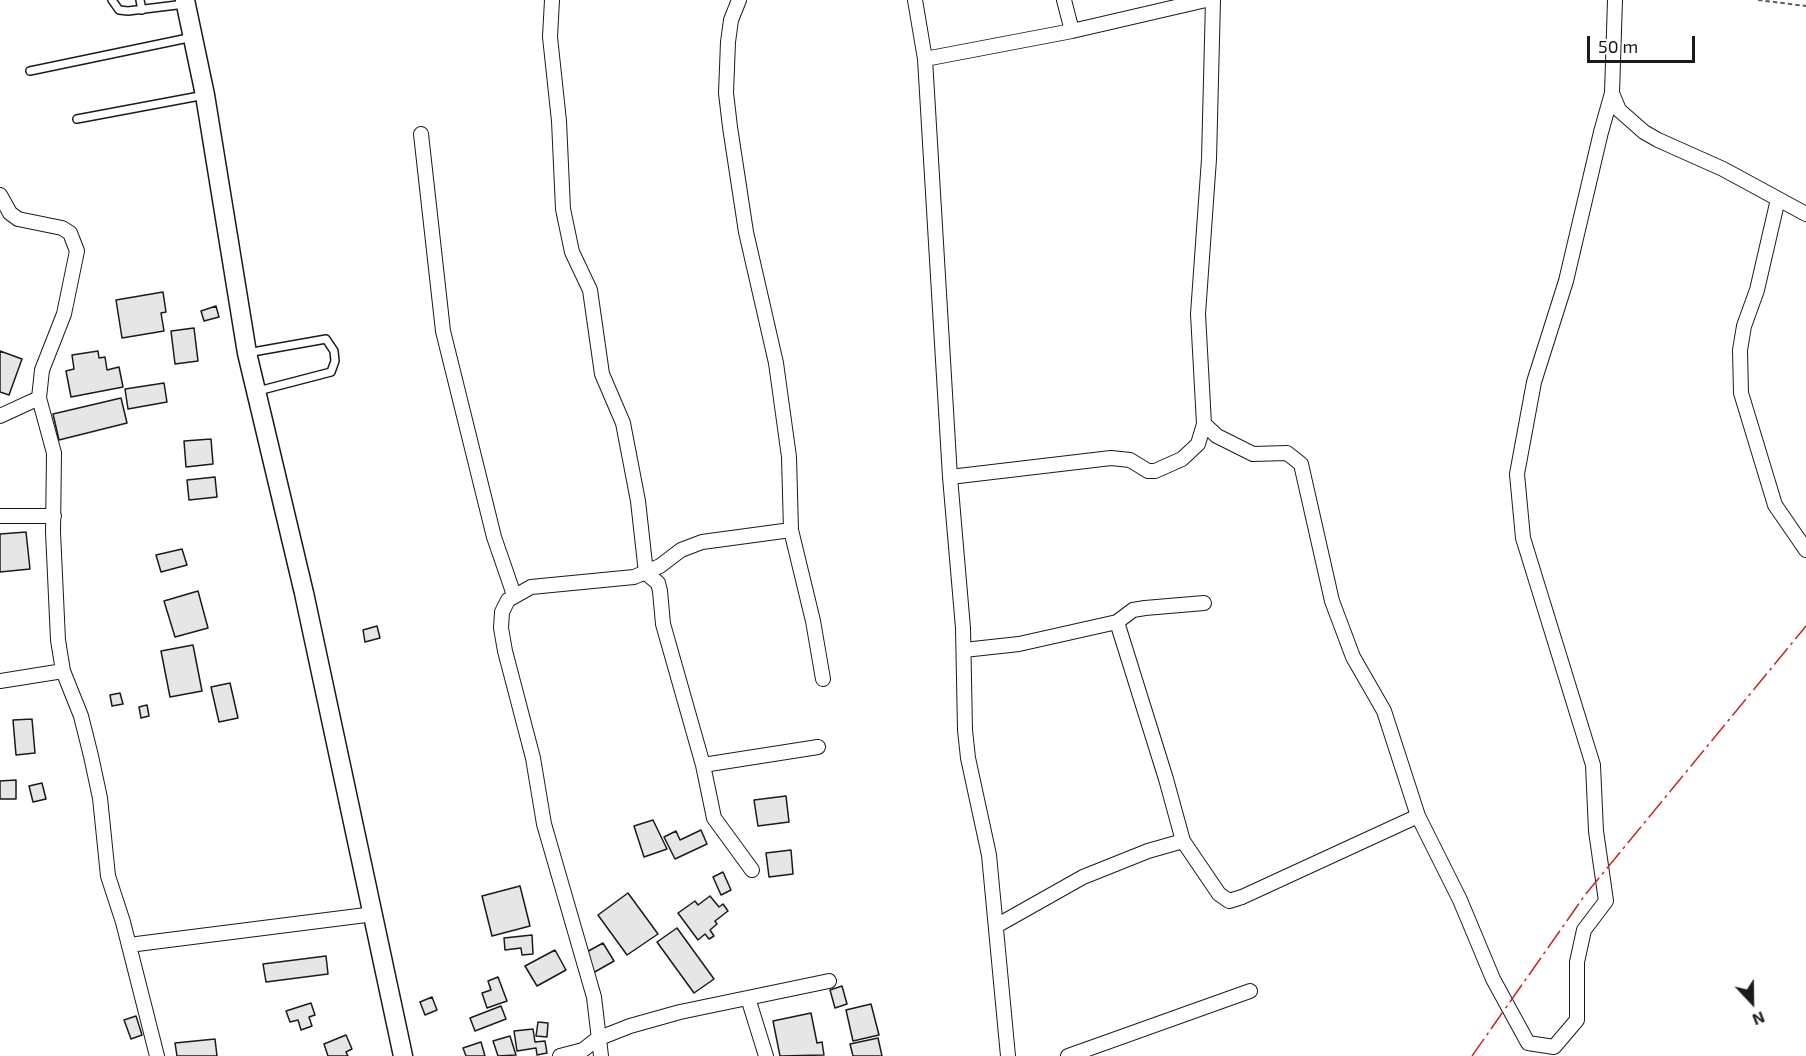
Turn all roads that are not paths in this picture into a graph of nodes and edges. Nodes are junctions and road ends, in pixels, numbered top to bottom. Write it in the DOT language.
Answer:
graph roads {
  1 [pos="112,0"];
  2 [pos="140,0"];
  3 [pos="552,0"];
  4 [pos="739,0"];
  5 [pos="915,0"];
  6 [pos="1064,0"];
  7 [pos="1206,0"];
  8 [pos="1213,0"];
  9 [pos="1615,0"];
  10 [pos="185,2"];
  11 [pos="142,10"];
  12 [pos="1072,31"];
  13 [pos="193,37"];
  14 [pos="925,59"];
  15 [pos="30,71"];
  16 [pos="1612,93"];
  17 [pos="205,95"];
  18 [pos="77,119"];
  19 [pos="422,134"];
  20 [pos="0,195"];
  21 [pos="1778,199"];
  22 [pos="1806,214"];
  23 [pos="247,353"];
  24 [pos="255,392"];
  25 [pos="39,398"];
  26 [pos="0,416"];
  27 [pos="1204,424"];
  28 [pos="950,477"];
  29 [pos="0,516"];
  30 [pos="54,516"];
  31 [pos="791,530"];
  32 [pos="1806,550"];
  33 [pos="646,573"];
  34 [pos="514,595"];
  35 [pos="1204,603"];
  36 [pos="1118,622"];
  37 [pos="964,650"];
  38 [pos="63,671"];
  39 [pos="823,679"];
  40 [pos="0,681"];
  41 [pos="818,747"];
  42 [pos="703,765"];
  43 [pos="1418,816"];
  44 [pos="1182,841"];
  45 [pos="752,870"];
  46 [pos="374,914"];
  47 [pos="996,926"];
  48 [pos="129,945"];
  49 [pos="829,981"];
  50 [pos="1250,991"];
  51 [pos="748,998"];
  52 [pos="597,1039"];
  53 [pos="157,1056"];
  54 [pos="403,1056"];
  55 [pos="560,1056"];
  56 [pos="600,1056"];
  57 [pos="766,1056"];
  58 [pos="1008,1056"];
  59 [pos="1068,1056"];
  1 -- 11 [label="lane"];
  2 -- 11 [label="lane"];
  3 -- 33 [label="street"];
  4 -- 31 [label="street"];
  5 -- 14 [label="street"];
  6 -- 12 [label="street"];
  7 -- 12 [label="street"];
  8 -- 27 [label="street"];
  9 -- 16 [label="street"];
  10 -- 11 [label="lane"];
  10 -- 13 [label="main road"];
  12 -- 14 [label="street"];
  13 -- 15 [label="lane"];
  13 -- 17 [label="main road"];
  14 -- 28 [label="street"];
  16 -- 21 [label="street"];
  16 -- 43 [label="street"];
  17 -- 18 [label="lane"];
  17 -- 23 [label="main road"];
  19 -- 34 [label="street"];
  20 -- 25 [label="street"];
  21 -- 22 [label="street"];
  21 -- 32 [label="street"];
  23 -- 24 [label="main road"];
  23 -- 24 [label="lane"];
  24 -- 46 [label="main road"];
  25 -- 26 [label="street"];
  25 -- 30 [label="street"];
  27 -- 28 [label="street"];
  27 -- 43 [label="street"];
  28 -- 37 [label="street"];
  29 -- 30 [label="street"];
  30 -- 38 [label="street"];
  31 -- 33 [label="street"];
  31 -- 39 [label="street"];
  33 -- 34 [label="street"];
  33 -- 42 [label="street"];
  34 -- 52 [label="street"];
  35 -- 36 [label="street"];
  36 -- 37 [label="street"];
  36 -- 44 [label="street"];
  37 -- 47 [label="street"];
  38 -- 40 [label="street"];
  38 -- 48 [label="street"];
  41 -- 42 [label="street"];
  42 -- 45 [label="street"];
  43 -- 44 [label="street"];
  44 -- 47 [label="street"];
  46 -- 48 [label="street"];
  46 -- 54 [label="main road"];
  47 -- 58 [label="street"];
  48 -- 53 [label="street"];
  49 -- 51 [label="street"];
  50 -- 59 [label="street"];
  51 -- 52 [label="street"];
  51 -- 57 [label="street"];
  52 -- 55 [label="street"];
  52 -- 56 [label="street"];
}
